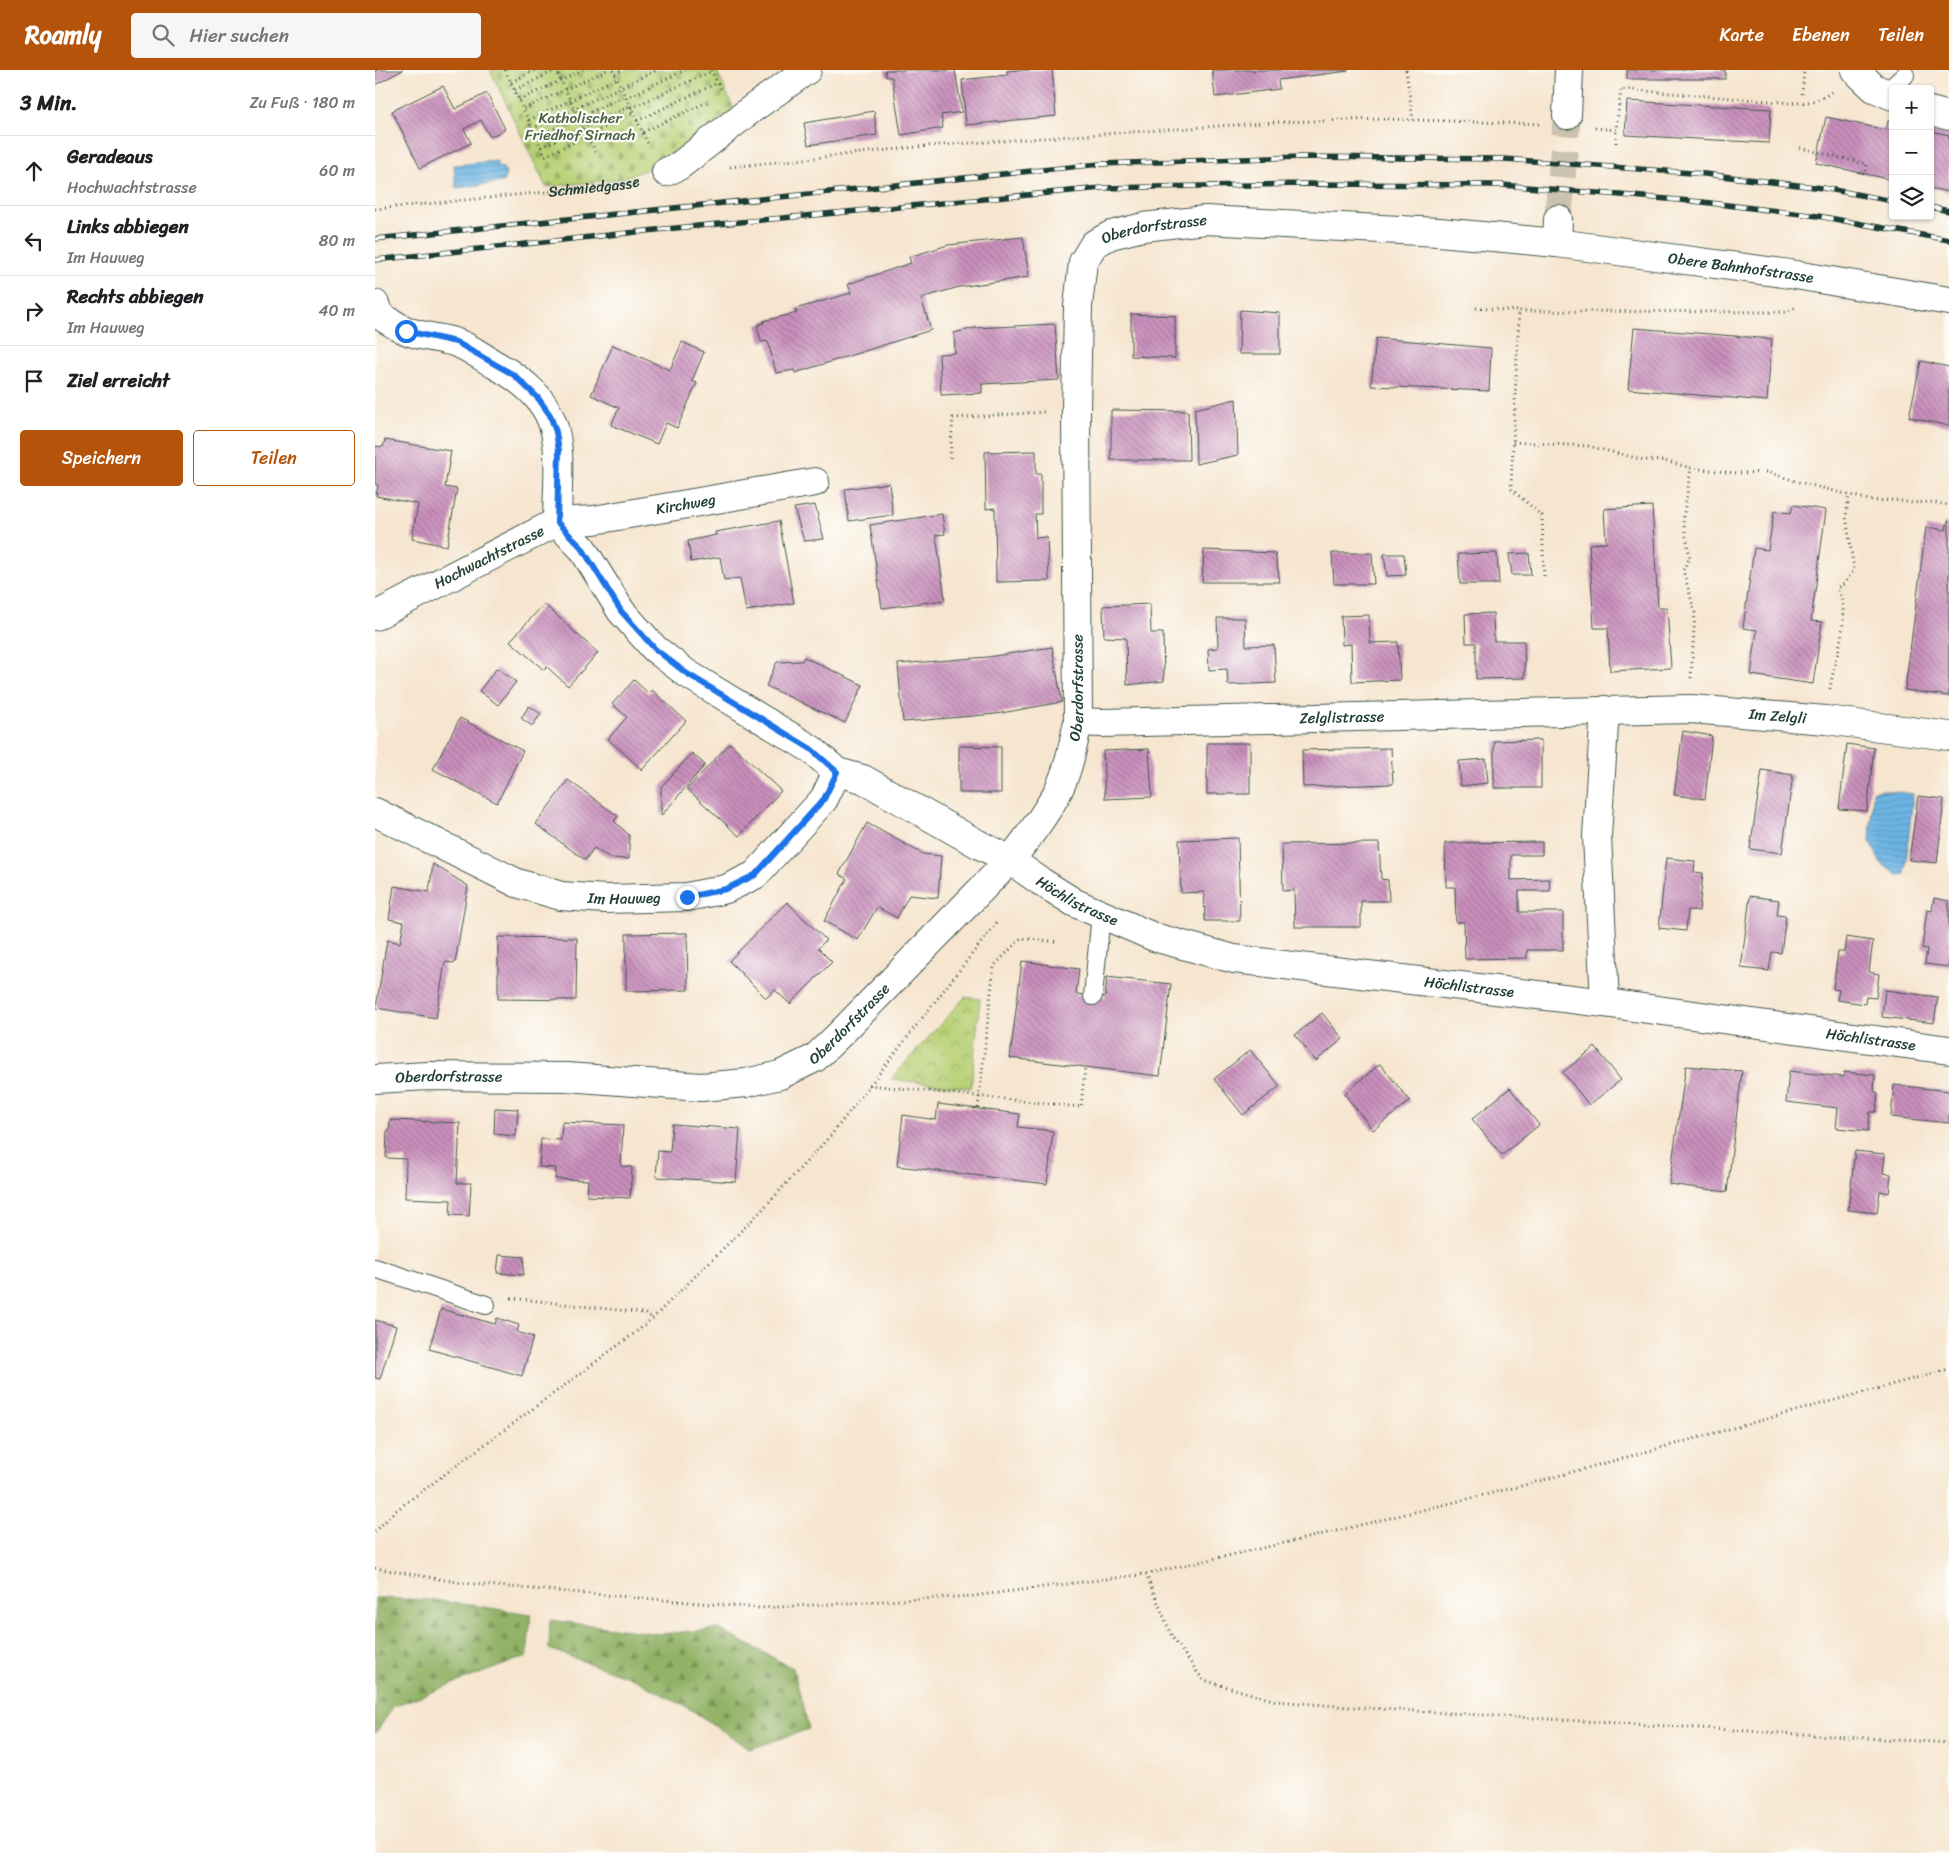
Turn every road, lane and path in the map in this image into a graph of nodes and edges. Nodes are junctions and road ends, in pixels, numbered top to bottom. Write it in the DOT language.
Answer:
graph roads {
  1 [pos="506,70"];
  2 [pos="535,70"];
  3 [pos="556,70"];
  4 [pos="583,70"];
  5 [pos="607,70"];
  6 [pos="623,70"];
  7 [pos="657,70"];
  8 [pos="685,70"];
  9 [pos="712,70"];
  10 [pos="807,70"];
  11 [pos="1406,70"];
  12 [pos="1569,70"];
  13 [pos="1804,70"];
  14 [pos="1855,70"];
  15 [pos="615,74"];
  16 [pos="562,80"];
  17 [pos="511,82"];
  18 [pos="717,83"];
  19 [pos="621,87"];
  20 [pos="1889,88"];
  21 [pos="566,89"];
  22 [pos="515,90"];
  23 [pos="723,94"];
  24 [pos="1802,94"];
  25 [pos="626,97"];
  26 [pos="714,99"];
  27 [pos="519,100"];
  28 [pos="571,100"];
  29 [pos="630,107"];
  30 [pos="575,108"];
  31 [pos="524,110"];
  32 [pos="1934,113"];
  33 [pos="634,114"];
  34 [pos="1949,116"];
  35 [pos="579,117"];
  36 [pos="529,120"];
  37 [pos="1413,120"];
  38 [pos="637,121"];
  39 [pos="1577,122"];
  40 [pos="1539,124"];
  41 [pos="583,127"];
  42 [pos="532,129"];
  43 [pos="1616,130"];
  44 [pos="643,132"];
  45 [pos="588,135"];
  46 [pos="537,137"];
  47 [pos="1615,143"];
  48 [pos="541,147"];
  49 [pos="650,148"];
  50 [pos="1799,148"];
  51 [pos="596,153"];
  52 [pos="729,167"];
  53 [pos="1866,171"];
  54 [pos="666,172"];
  55 [pos="637,175"];
  56 [pos="627,184"];
  57 [pos="375,209"];
  58 [pos="1557,231"];
  59 [pos="1949,301"];
  60 [pos="1799,306"];
  61 [pos="1477,308"];
  62 [pos="1519,311"];
  63 [pos="376,312"];
  64 [pos="1076,410"];
  65 [pos="1513,442"];
  66 [pos="951,458"];
  67 [pos="1691,468"];
  68 [pos="815,482"];
  69 [pos="1849,494"];
  70 [pos="1949,505"];
  71 [pos="557,522"];
  72 [pos="1544,576"];
  73 [pos="375,616"];
  74 [pos="1691,709"];
  75 [pos="1605,710"];
  76 [pos="1826,720"];
  77 [pos="1078,722"];
  78 [pos="1949,736"];
  79 [pos="837,772"];
  80 [pos="375,812"];
  81 [pos="1010,860"];
  82 [pos="1101,914"];
  83 [pos="1001,916"];
  84 [pos="1059,942"];
  85 [pos="1093,996"];
  86 [pos="1605,1003"];
  87 [pos="1949,1050"];
  88 [pos="1085,1066"];
  89 [pos="375,1079"];
  90 [pos="869,1086"];
  91 [pos="979,1098"];
  92 [pos="978,1108"];
  93 [pos="375,1268"];
  94 [pos="486,1305"];
  95 [pos="653,1318"];
  96 [pos="1949,1369"];
  97 [pos="375,1532"];
  98 [pos="375,1568"];
  99 [pos="1146,1574"];
  100 [pos="1949,1743"];
  1 -- 17 [label="path"];
  2 -- 17 [label="path"];
  3 -- 16 [label="path"];
  3 -- 22 [label="path"];
  4 -- 16 [label="path"];
  5 -- 21 [label="path"];
  6 -- 15 [label="path"];
  7 -- 19 [label="path"];
  8 -- 25 [label="path"];
  9 -- 18 [label="path"];
  9 -- 29 [label="path"];
  10 -- 54 [label="street"];
  11 -- 37 [label="path"];
  12 -- 39 [label="street"];
  13 -- 24 [label="path"];
  14 -- 20 [label="street"];
  14 -- 43 [label="path"];
  15 -- 19 [label="path"];
  15 -- 28 [label="path"];
  16 -- 21 [label="path"];
  16 -- 27 [label="path"];
  17 -- 22 [label="path"];
  18 -- 23 [label="path"];
  18 -- 38 [label="path"];
  19 -- 25 [label="path"];
  19 -- 30 [label="path"];
  21 -- 28 [label="path"];
  21 -- 31 [label="path"];
  22 -- 27 [label="path"];
  25 -- 29 [label="path"];
  25 -- 35 [label="path"];
  26 -- 44 [label="path"];
  27 -- 31 [label="path"];
  28 -- 30 [label="path"];
  28 -- 36 [label="path"];
  29 -- 33 [label="path"];
  29 -- 41 [label="path"];
  30 -- 35 [label="path"];
  30 -- 42 [label="path"];
  31 -- 36 [label="path"];
  32 -- 34 [label="street"];
  33 -- 38 [label="path"];
  33 -- 45 [label="path"];
  35 -- 41 [label="path"];
  35 -- 46 [label="path"];
  36 -- 42 [label="path"];
  37 -- 40 [label="path"];
  37 -- 52 [label="path"];
  38 -- 44 [label="path"];
  39 -- 43 [label="path"];
  41 -- 45 [label="path"];
  41 -- 48 [label="path"];
  42 -- 46 [label="path"];
  43 -- 47 [label="path"];
  44 -- 49 [label="path"];
  45 -- 48 [label="path"];
  45 -- 51 [label="path"];
  46 -- 48 [label="path"];
  50 -- 53 [label="path"];
  54 -- 56 [label="path, Schmiedgasse"];
  55 -- 56 [label="path"];
  56 -- 57 [label="path, Schmiedgasse"];
  58 -- 59 [label="street, Obere Bahnhofstrasse"];
  58 -- 64 [label="street, Oberdorfstrasse"];
  60 -- 62 [label="path"];
  61 -- 62 [label="path"];
  62 -- 65 [label="path"];
  63 -- 71 [label="street, Hochwachtstrasse"];
  64 -- 66 [label="path"];
  64 -- 77 [label="street, Oberdorfstrasse"];
  65 -- 67 [label="path"];
  65 -- 72 [label="path"];
  67 -- 69 [label="path"];
  67 -- 74 [label="path"];
  68 -- 71 [label="street, Kirchweg"];
  69 -- 70 [label="path"];
  69 -- 76 [label="path"];
  71 -- 73 [label="street, Hochwachtstrasse"];
  71 -- 79 [label="street"];
  74 -- 75 [label="street, Im Zelgli"];
  74 -- 76 [label="street, Im Zelgli"];
  75 -- 77 [label="street, Zelglistrasse"];
  75 -- 86 [label="street"];
  76 -- 78 [label="street, Im Zelgli"];
  77 -- 81 [label="street, Oberdorfstrasse"];
  79 -- 80 [label="street, Im Hauweg"];
  79 -- 81 [label="street"];
  81 -- 82 [label="street, Höchlistrasse"];
  81 -- 89 [label="street, Oberdorfstrasse"];
  82 -- 85 [label="lane"];
  82 -- 86 [label="street, Höchlistrasse"];
  83 -- 90 [label="path"];
  84 -- 91 [label="path"];
  86 -- 87 [label="street, Höchlistrasse"];
  88 -- 91 [label="path"];
  90 -- 91 [label="path"];
  90 -- 95 [label="path"];
  91 -- 92 [label="path"];
  93 -- 94 [label="lane"];
  94 -- 95 [label="path"];
  95 -- 97 [label="path"];
  96 -- 99 [label="path"];
  98 -- 99 [label="path"];
  99 -- 100 [label="path"];
}
